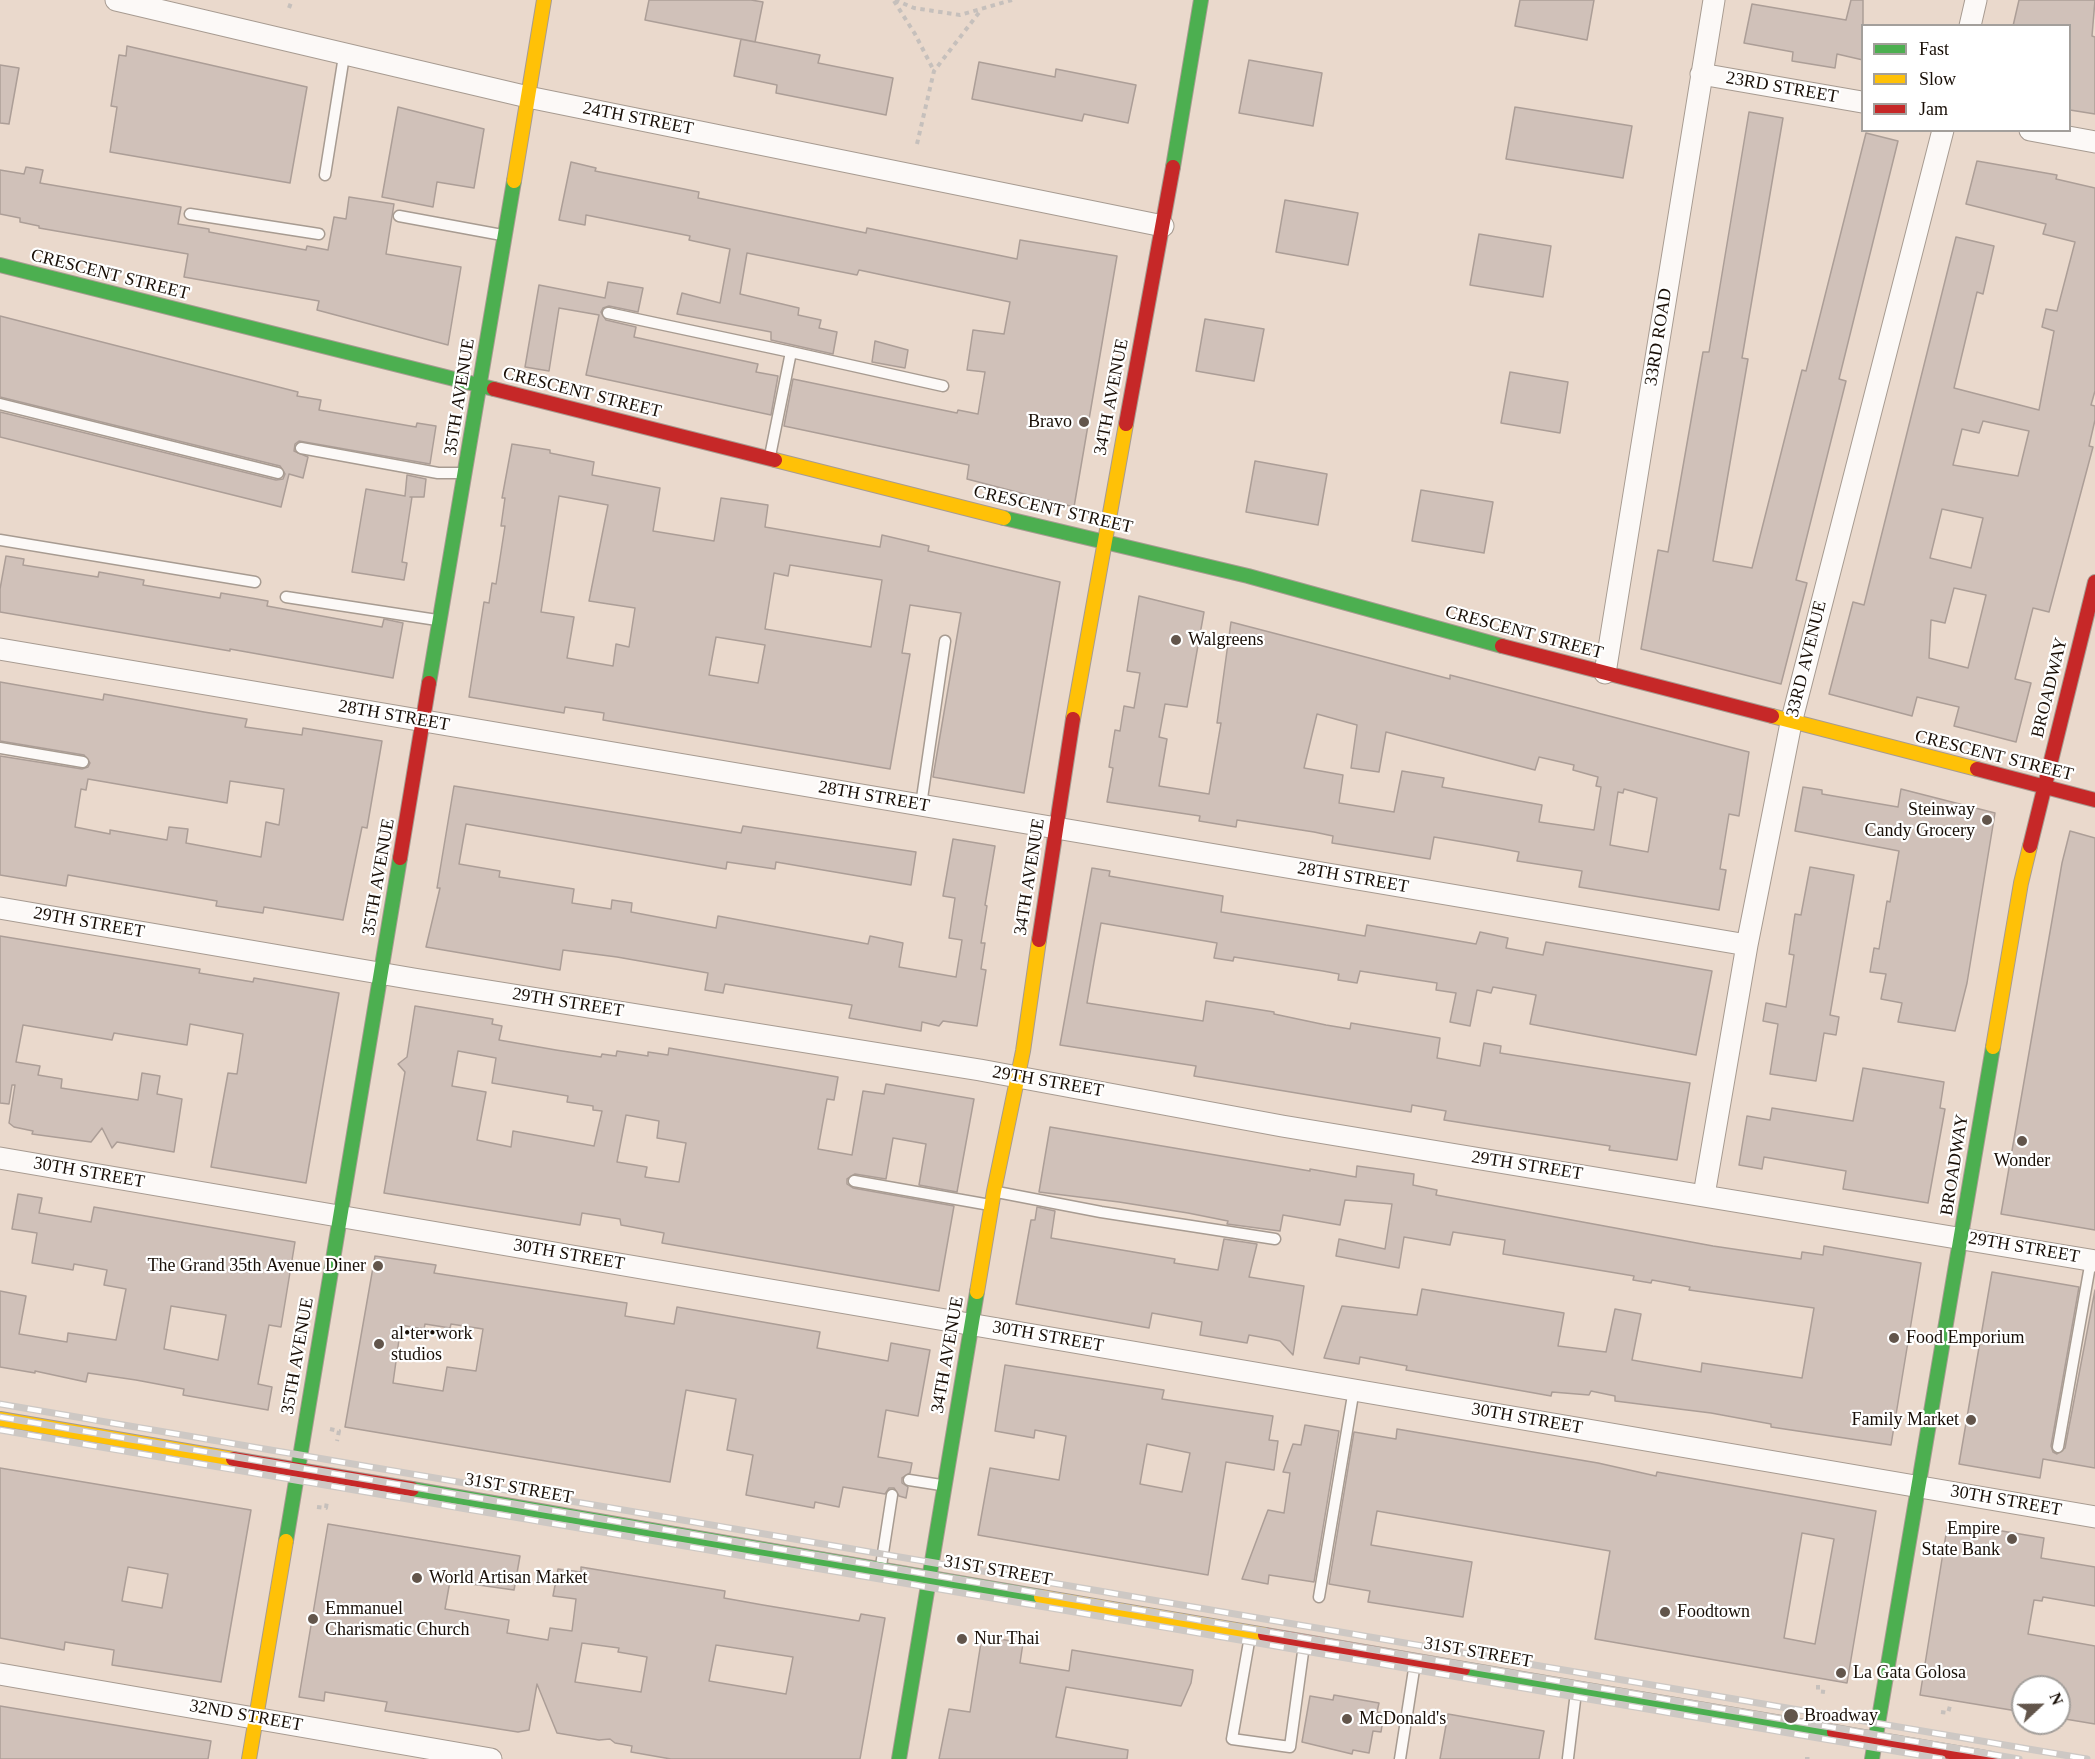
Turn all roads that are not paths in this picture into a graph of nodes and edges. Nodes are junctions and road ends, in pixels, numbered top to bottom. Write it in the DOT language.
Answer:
graph roads {
  1 [pos="116,0"];
  2 [pos="544,0"];
  3 [pos="1201,0"];
  4 [pos="1714,0"];
  5 [pos="1976,0"];
  6 [pos="1970,24"];
  7 [pos="344,56"];
  8 [pos="1701,74"];
  9 [pos="528,98"];
  10 [pos="1861,102"];
  11 [pos="1942,132"];
  12 [pos="2041,132"];
  13 [pos="2095,142"];
  14 [pos="325,175"];
  15 [pos="190,214"];
  16 [pos="399,216"];
  17 [pos="1163,226"];
  18 [pos="319,234"];
  19 [pos="505,236"];
  20 [pos="0,265"];
  21 [pos="608,313"];
  22 [pos="791,352"];
  23 [pos="480,386"];
  24 [pos="943,386"];
  25 [pos="0,404"];
  26 [pos="301,448"];
  27 [pos="770,459"];
  28 [pos="278,473"];
  29 [pos="466,473"];
  30 [pos="0,540"];
  31 [pos="1105,542"];
  32 [pos="255,582"];
  33 [pos="2095,582"];
  34 [pos="286,597"];
  35 [pos="440,621"];
  36 [pos="2090,624"];
  37 [pos="945,641"];
  38 [pos="0,649"];
  39 [pos="1605,673"];
  40 [pos="423,721"];
  41 [pos="1791,723"];
  42 [pos="0,748"];
  43 [pos="83,762"];
  44 [pos="2044,787"];
  45 [pos="2095,800"];
  46 [pos="921,805"];
  47 [pos="1055,828"];
  48 [pos="0,908"];
  49 [pos="1747,945"];
  50 [pos="381,973"];
  51 [pos="1018,1076"];
  52 [pos="0,1158"];
  53 [pos="854,1181"];
  54 [pos="994,1191"];
  55 [pos="1704,1195"];
  56 [pos="992,1206"];
  57 [pos="340,1215"];
  58 [pos="1961,1238"];
  59 [pos="1275,1239"];
  60 [pos="2093,1260"];
  61 [pos="972,1324"];
  62 [pos="1354,1389"];
  63 [pos="0,1419"];
  64 [pos="2058,1447"];
  65 [pos="297,1470"];
  66 [pos="909,1479"];
  67 [pos="945,1485"];
  68 [pos="1919,1486"];
  69 [pos="892,1495"];
  70 [pos="2095,1516"];
  71 [pos="881,1570"];
  72 [pos="929,1578"];
  73 [pos="1319,1597"];
  74 [pos="1250,1633"];
  75 [pos="1305,1642"];
  76 [pos="1415,1660"];
  77 [pos="0,1674"];
  78 [pos="1576,1689"];
  79 [pos="255,1718"];
  80 [pos="1875,1740"];
  81 [pos="249,1759"];
  82 [pos="491,1759"];
  83 [pos="899,1759"];
  84 [pos="1400,1759"];
  85 [pos="1570,1759"];
  86 [pos="1872,1759"];
  87 [pos="1991,1759"];
  1 -- 7 [label="street, 24TH STREET"];
  2 -- 9 [label="street, 35TH AVENUE"];
  3 -- 17 [label="street, 34TH AVENUE"];
  4 -- 8 [label="street, 33RD ROAD"];
  5 -- 6 [label="street"];
  7 -- 9 [label="street, 24TH STREET"];
  7 -- 14 [label="lane"];
  8 -- 10 [label="street, 23RD STREET"];
  8 -- 39 [label="street, 33RD ROAD"];
  9 -- 17 [label="street, 24TH STREET"];
  9 -- 19 [label="street, 35TH AVENUE"];
  11 -- 41 [label="street, 33RD AVENUE"];
  12 -- 13 [label="street"];
  15 -- 18 [label="lane"];
  16 -- 19 [label="lane"];
  17 -- 31 [label="street, 34TH AVENUE"];
  19 -- 23 [label="street, 35TH AVENUE"];
  20 -- 23 [label="street, CRESCENT STREET"];
  21 -- 22 [label="lane"];
  22 -- 24 [label="lane"];
  22 -- 27 [label="lane"];
  23 -- 27 [label="street, CRESCENT STREET"];
  23 -- 29 [label="street, 35TH AVENUE"];
  25 -- 28 [label="lane"];
  26 -- 29 [label="lane"];
  27 -- 31 [label="street, CRESCENT STREET"];
  29 -- 35 [label="street, 35TH AVENUE"];
  30 -- 32 [label="lane"];
  31 -- 39 [label="street, CRESCENT STREET"];
  31 -- 47 [label="street, 34TH AVENUE"];
  33 -- 36 [label="street, BROADWAY"];
  34 -- 35 [label="lane"];
  35 -- 40 [label="street, 35TH AVENUE"];
  36 -- 44 [label="street, BROADWAY"];
  37 -- 46 [label="lane"];
  38 -- 40 [label="street, 28TH STREET"];
  39 -- 41 [label="street, CRESCENT STREET"];
  40 -- 46 [label="street, 28TH STREET"];
  40 -- 50 [label="street, 35TH AVENUE"];
  41 -- 44 [label="street, CRESCENT STREET"];
  41 -- 49 [label="street, 33RD AVENUE"];
  42 -- 43 [label="lane"];
  44 -- 45 [label="street, CRESCENT STREET"];
  44 -- 58 [label="street, BROADWAY"];
  46 -- 47 [label="street, 28TH STREET"];
  47 -- 49 [label="street, 28TH STREET"];
  47 -- 51 [label="street, 34TH AVENUE"];
  48 -- 50 [label="street, 29TH STREET"];
  49 -- 55 [label="street, 33RD AVENUE"];
  50 -- 51 [label="street, 29TH STREET"];
  50 -- 57 [label="street, 35TH AVENUE"];
  51 -- 54 [label="street, 34TH AVENUE"];
  51 -- 55 [label="street, 29TH STREET"];
  52 -- 57 [label="street, 30TH STREET"];
  53 -- 56 [label="lane"];
  54 -- 56 [label="street, 34TH AVENUE"];
  54 -- 59 [label="lane"];
  55 -- 58 [label="street, 29TH STREET"];
  56 -- 61 [label="street, 34TH AVENUE"];
  57 -- 61 [label="street, 30TH STREET"];
  57 -- 65 [label="street, 35TH AVENUE"];
  58 -- 60 [label="street, 29TH STREET"];
  58 -- 68 [label="street, BROADWAY"];
  60 -- 64 [label="lane"];
  61 -- 62 [label="street, 30TH STREET"];
  61 -- 67 [label="street, 34TH AVENUE"];
  62 -- 68 [label="street, 30TH STREET"];
  62 -- 73 [label="lane"];
  63 -- 65 [label="street, 31ST STREET"];
  65 -- 71 [label="street, 31ST STREET"];
  65 -- 79 [label="street, 35TH AVENUE"];
  66 -- 67 [label="lane"];
  67 -- 72 [label="street, 34TH AVENUE"];
  68 -- 70 [label="street, 30TH STREET"];
  68 -- 80 [label="street, BROADWAY"];
  69 -- 71 [label="lane"];
  71 -- 72 [label="street, 31ST STREET"];
  72 -- 74 [label="street, 31ST STREET"];
  72 -- 83 [label="street, 34TH AVENUE"];
  74 -- 75 [label="street, 31ST STREET"];
  74 -- 75 [label="lane"];
  75 -- 76 [label="street, 31ST STREET"];
  76 -- 78 [label="street, 31ST STREET"];
  76 -- 84 [label="lane"];
  77 -- 79 [label="street, 32ND STREET"];
  78 -- 80 [label="street, 31ST STREET"];
  78 -- 85 [label="lane"];
  79 -- 81 [label="street, 35TH AVENUE"];
  79 -- 82 [label="street, 32ND STREET"];
  80 -- 86 [label="street, BROADWAY"];
  80 -- 87 [label="street, 31ST STREET"];
}
